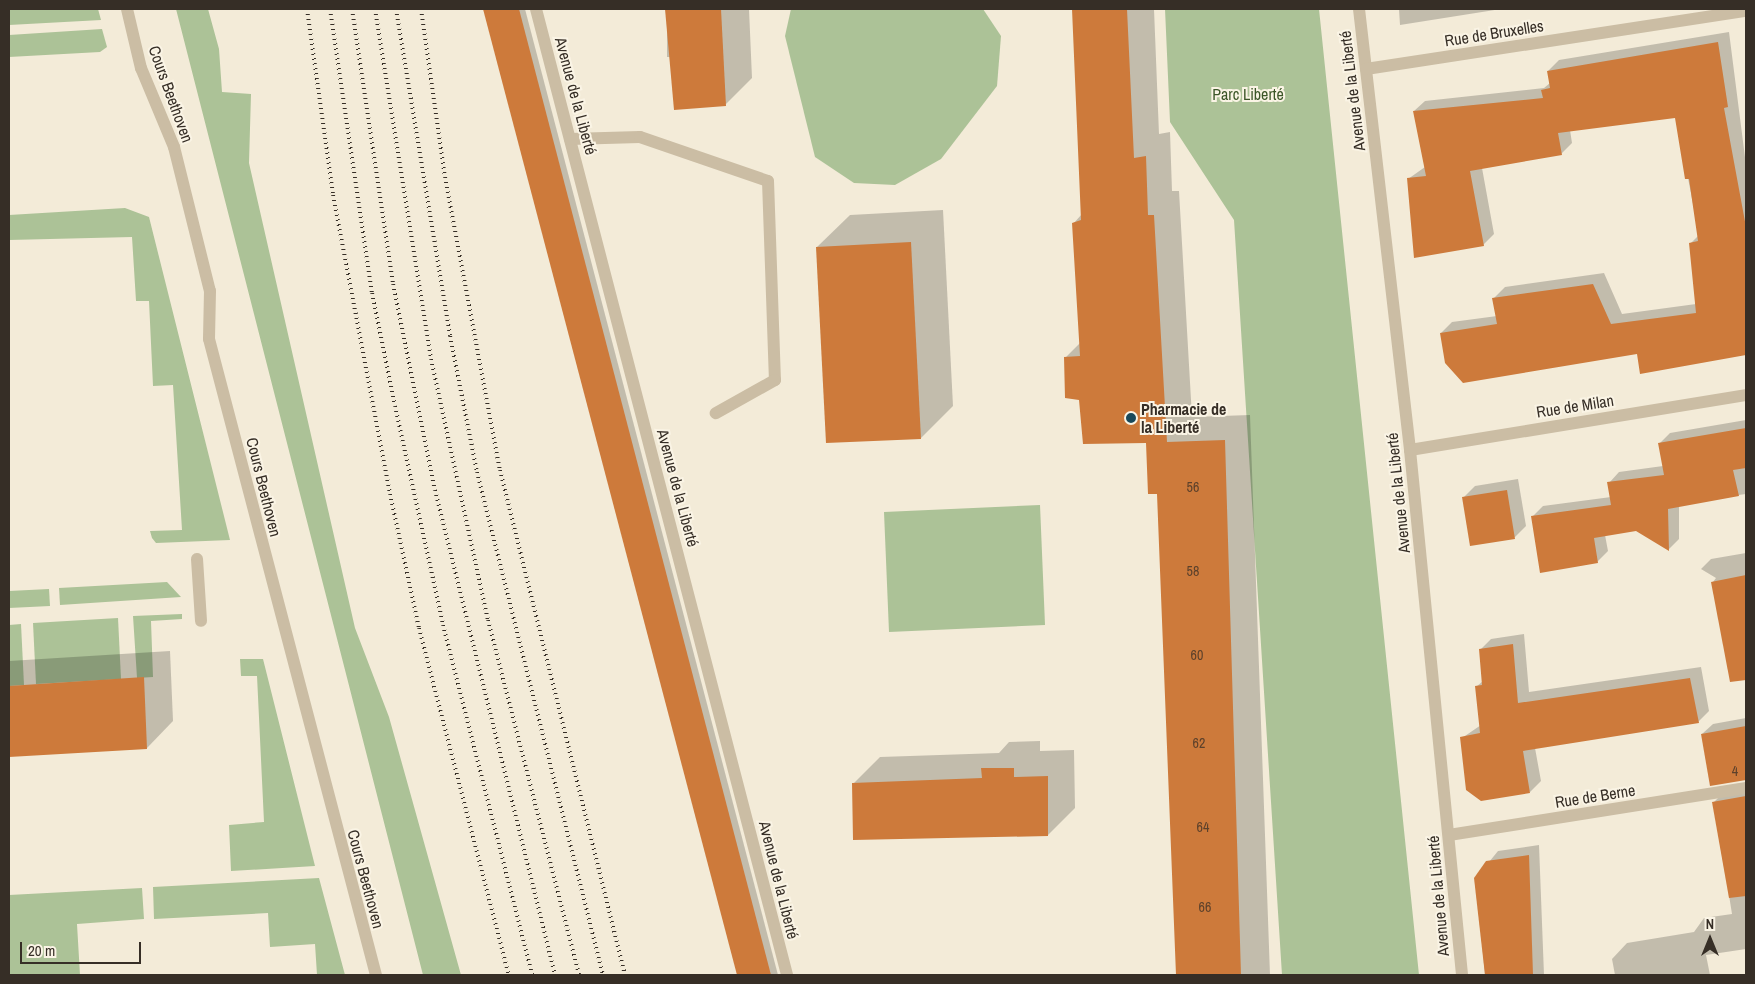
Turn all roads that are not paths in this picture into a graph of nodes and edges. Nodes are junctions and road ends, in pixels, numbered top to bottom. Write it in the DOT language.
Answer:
graph roads {
  1 [pos="127,9"];
  2 [pos="536,9"];
  3 [pos="1359,9"];
  4 [pos="1746,11"];
  5 [pos="1366,69"];
  6 [pos="570,139"];
  7 [pos="1746,395"];
  8 [pos="716,413"];
  9 [pos="1410,450"];
  10 [pos="197,560"];
  11 [pos="201,621"];
  12 [pos="1746,788"];
  13 [pos="1449,835"];
  14 [pos="376,975"];
  15 [pos="787,975"];
  16 [pos="1462,975"];
  1 -- 14 [label="street, Cours Beethoven"];
  2 -- 6 [label="street, Avenue de la Liberté"];
  3 -- 5 [label="street, Avenue de la Liberté"];
  4 -- 5 [label="street, Rue de Bruxelles"];
  5 -- 9 [label="street, Avenue de la Liberté"];
  6 -- 8 [label="street"];
  6 -- 15 [label="street, Avenue de la Liberté"];
  7 -- 9 [label="street, Rue de Milan"];
  9 -- 13 [label="street, Avenue de la Liberté"];
  10 -- 11 [label="street"];
  12 -- 13 [label="street, Rue de Berne"];
  13 -- 16 [label="street, Avenue de la Liberté"];
}
